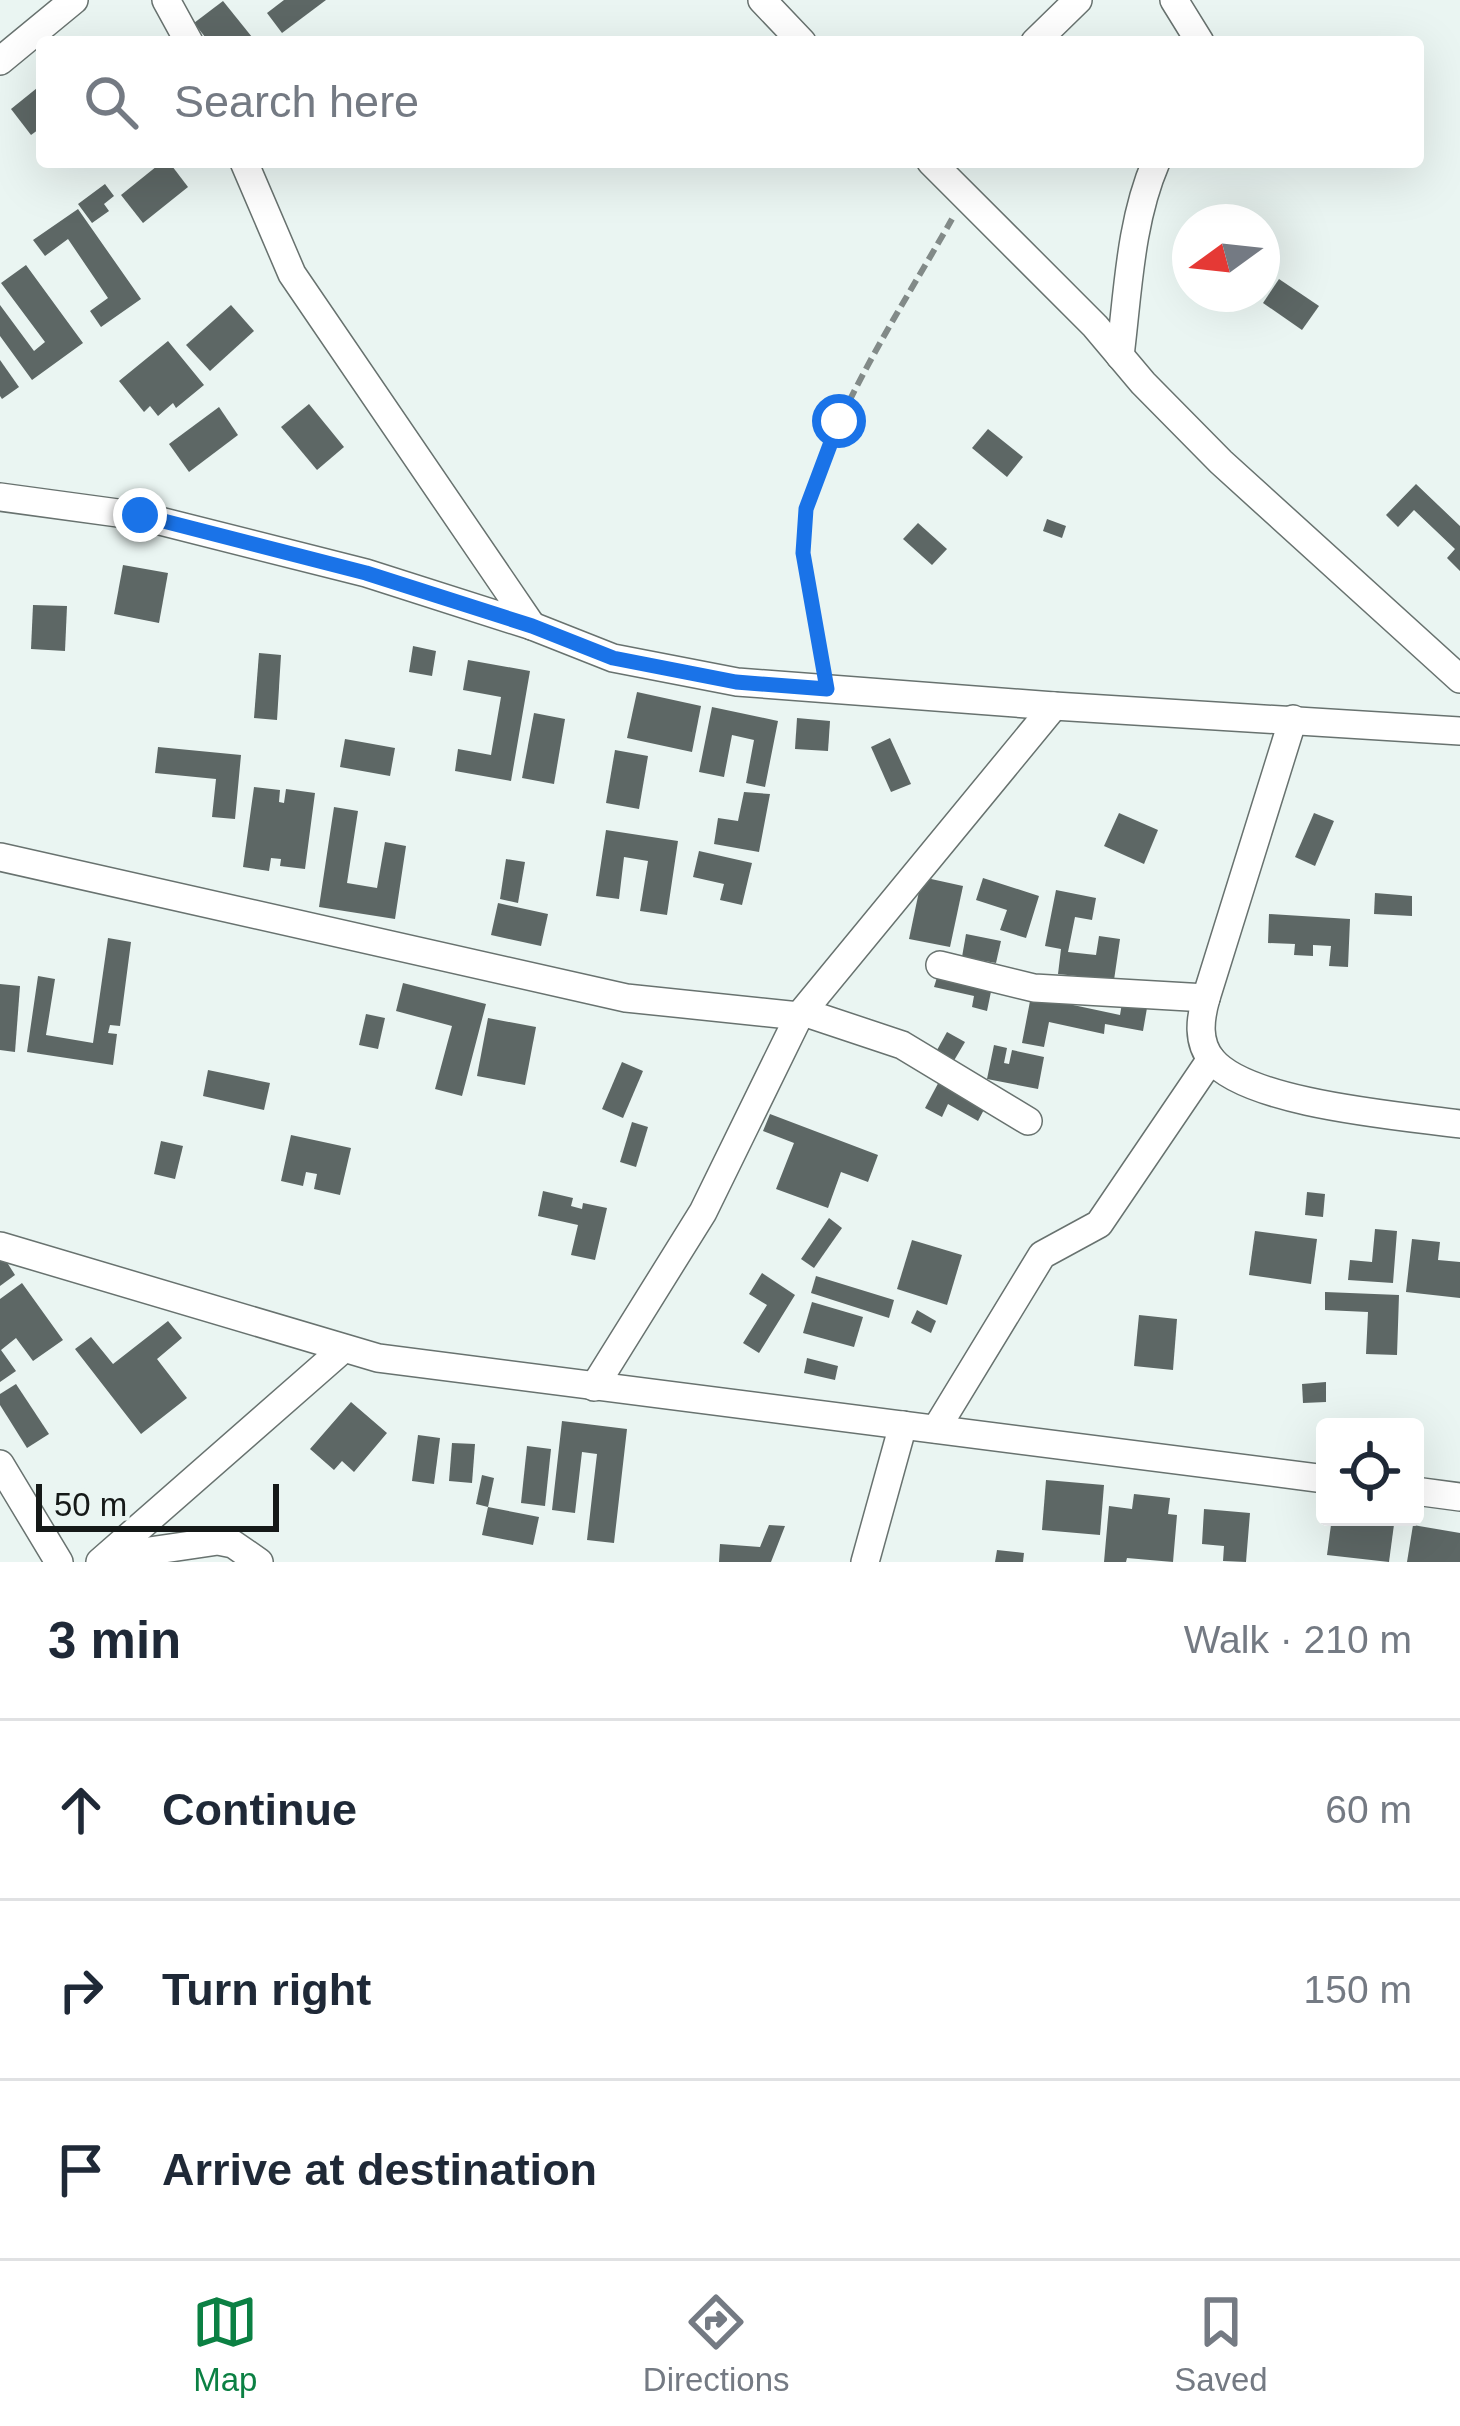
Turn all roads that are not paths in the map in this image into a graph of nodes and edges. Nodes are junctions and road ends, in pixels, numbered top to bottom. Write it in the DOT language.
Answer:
graph roads {
  1 [pos="74,0"];
  2 [pos="166,0"];
  3 [pos="762,0"];
  4 [pos="1078,0"];
  5 [pos="1174,0"];
  6 [pos="186,36"];
  7 [pos="796,36"];
  8 [pos="1041,36"];
  9 [pos="1196,36"];
  10 [pos="0,61"];
  11 [pos="247,168"];
  12 [pos="937,168"];
  13 [pos="1153,168"];
  14 [pos="1120,356"];
  15 [pos="0,497"];
  16 [pos="532,626"];
  17 [pos="1460,679"];
  18 [pos="1054,706"];
  19 [pos="1293,719"];
  20 [pos="1460,731"];
  21 [pos="0,857"];
  22 [pos="940,965"];
  23 [pos="1206,998"];
  24 [pos="801,1014"];
  25 [pos="1211,1059"];
  26 [pos="1028,1121"];
  27 [pos="1460,1124"];
  28 [pos="0,1246"];
  29 [pos="343,1349"];
  30 [pos="594,1387"];
  31 [pos="903,1425"];
  32 [pos="936,1429"];
  33 [pos="0,1465"];
  34 [pos="1316,1478"];
  35 [pos="1424,1492"];
  36 [pos="1460,1497"];
  37 [pos="103,1560"];
  38 [pos="58,1562"];
  39 [pos="259,1562"];
  40 [pos="865,1562"];
  1 -- 10 [label="street"];
  2 -- 6 [label="street"];
  3 -- 7 [label="street"];
  4 -- 8 [label="street"];
  5 -- 9 [label="street"];
  11 -- 16 [label="street"];
  12 -- 14 [label="street"];
  13 -- 14 [label="street"];
  14 -- 17 [label="street"];
  15 -- 16 [label="street"];
  16 -- 18 [label="street"];
  18 -- 19 [label="street"];
  18 -- 24 [label="street"];
  19 -- 20 [label="street"];
  19 -- 23 [label="street"];
  21 -- 24 [label="street"];
  22 -- 23 [label="street"];
  23 -- 25 [label="street"];
  24 -- 26 [label="street"];
  24 -- 30 [label="street"];
  25 -- 27 [label="street"];
  25 -- 32 [label="street"];
  28 -- 29 [label="street"];
  29 -- 30 [label="street"];
  29 -- 37 [label="street"];
  30 -- 31 [label="street"];
  31 -- 32 [label="street"];
  31 -- 40 [label="street"];
  32 -- 34 [label="street"];
  33 -- 38 [label="street"];
  35 -- 36 [label="street"];
  37 -- 39 [label="street"];
}
